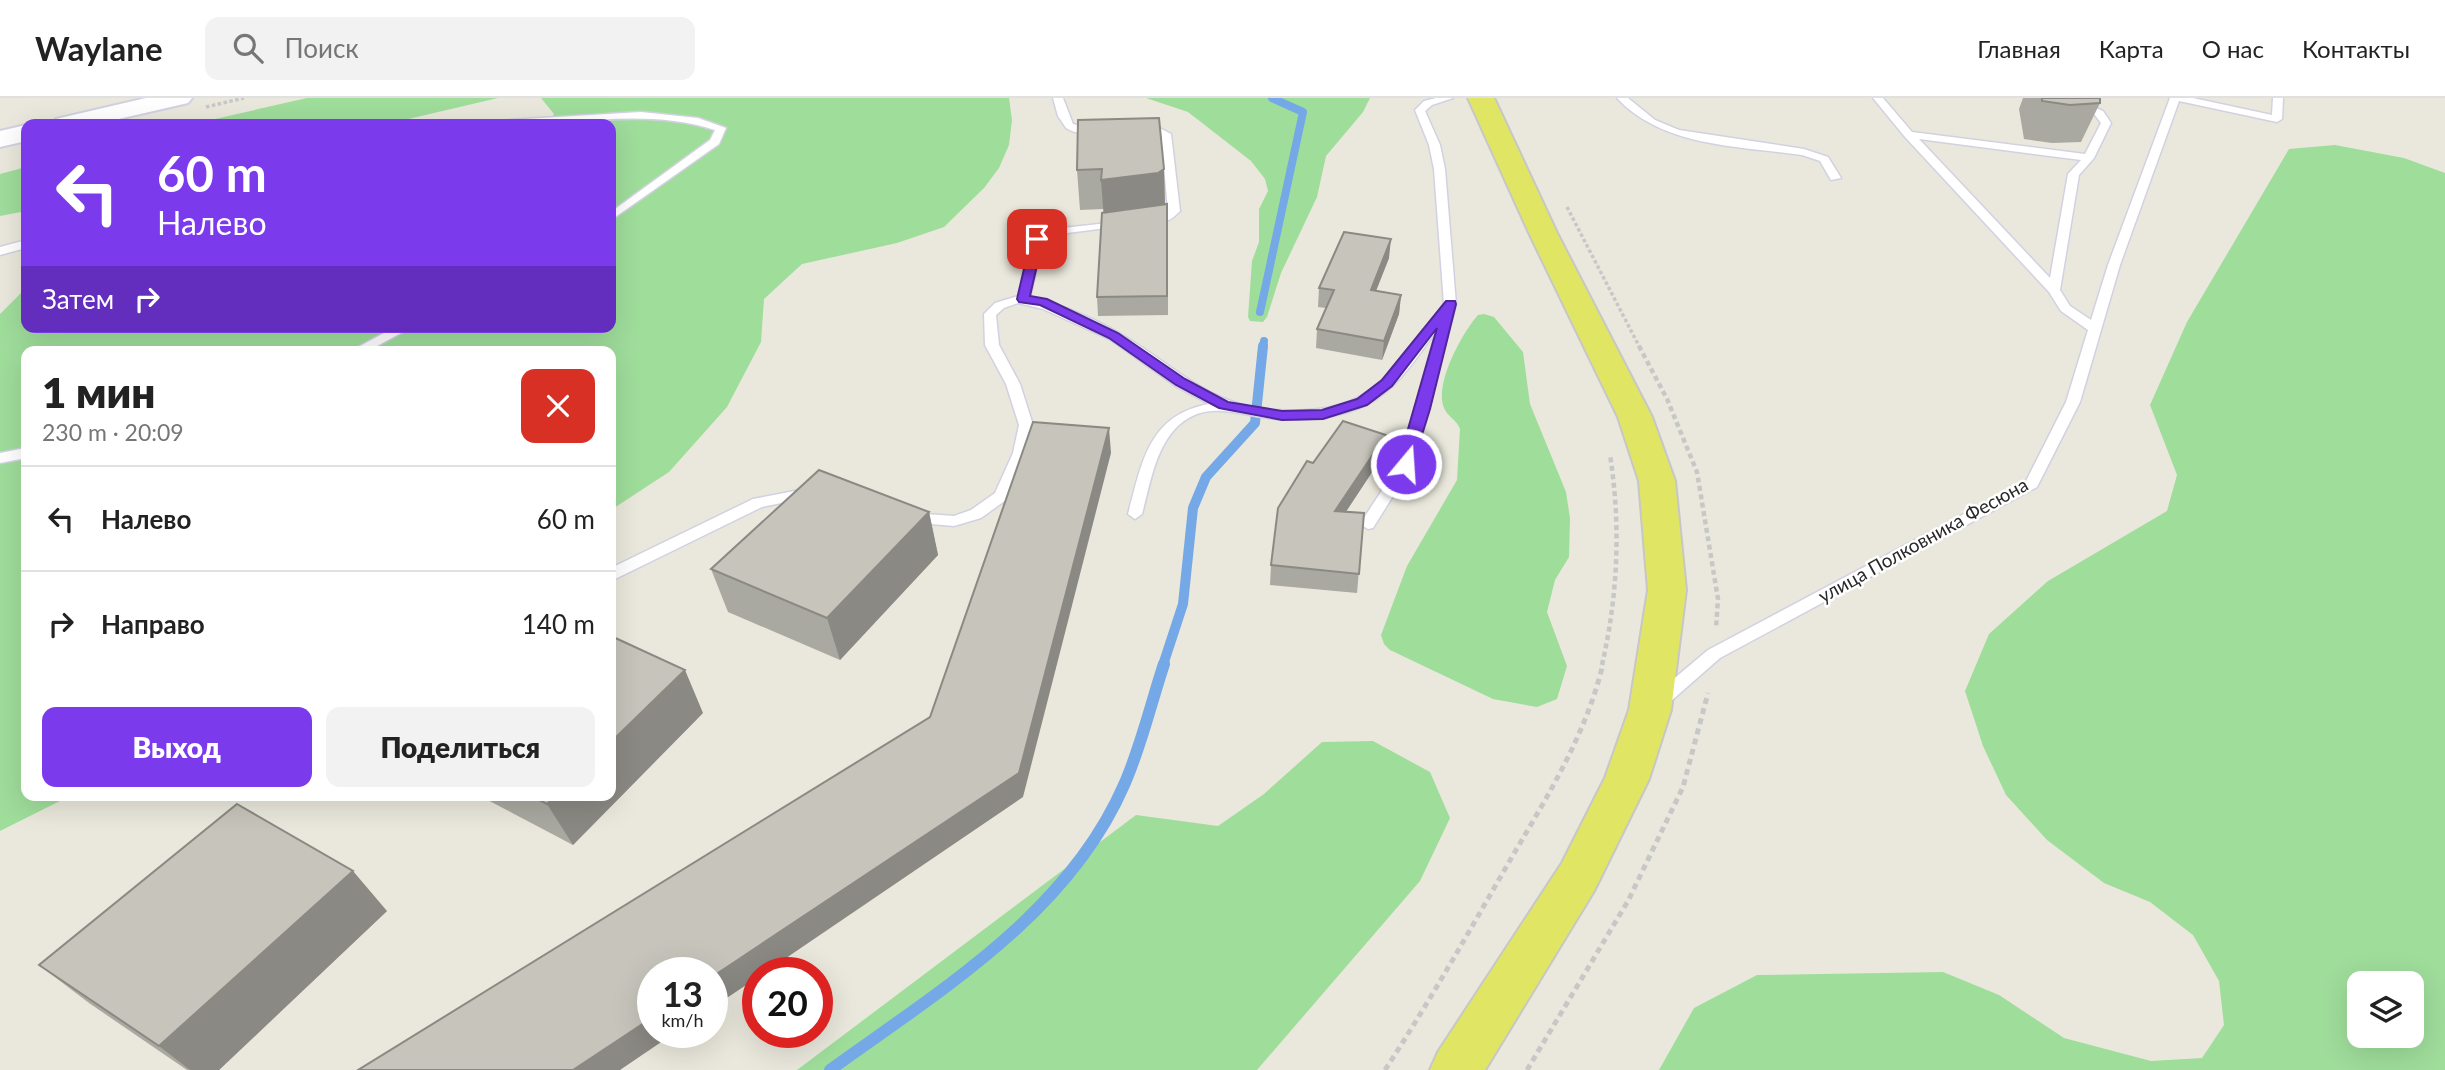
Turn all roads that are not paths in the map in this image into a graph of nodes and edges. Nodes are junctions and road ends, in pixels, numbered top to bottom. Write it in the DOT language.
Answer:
graph roads {
  1 [pos="179,98"];
  2 [pos="1058,98"];
  3 [pos="1439,98"];
  4 [pos="1448,98"];
  5 [pos="1481,98"];
  6 [pos="1622,98"];
  7 [pos="1878,98"];
  8 [pos="2177,98"];
  9 [pos="2278,98"];
  10 [pos="2070,103"];
  11 [pos="87,119"];
  12 [pos="602,119"];
  13 [pos="21,134"];
  14 [pos="1909,135"];
  15 [pos="0,139"];
  16 [pos="2089,159"];
  17 [pos="1835,178"];
  18 [pos="616,213"];
  19 [pos="21,245"];
  20 [pos="0,251"];
  21 [pos="2054,290"];
  22 [pos="1023,299"];
  23 [pos="1450,304"];
  24 [pos="2094,328"];
  25 [pos="394,333"];
  26 [pos="367,346"];
  27 [pos="1224,405"];
  28 [pos="21,454"];
  29 [pos="0,458"];
  30 [pos="823,491"];
  31 [pos="896,514"];
  32 [pos="1135,514"];
  33 [pos="1368,524"];
  34 [pos="616,573"];
  35 [pos="1650,710"];
  36 [pos="1456,1070"];
  1 -- 11 [label="street"];
  2 -- 22 [label="lane"];
  3 -- 4 [label="lane"];
  3 -- 23 [label="lane"];
  5 -- 35 [label="main road"];
  6 -- 17 [label="lane"];
  7 -- 14 [label="lane"];
  8 -- 9 [label="lane"];
  8 -- 24 [label="lane, улица Полковника Фесюна"];
  10 -- 16 [label="lane"];
  12 -- 18 [label="lane"];
  13 -- 15 [label="street"];
  14 -- 16 [label="lane"];
  14 -- 21 [label="lane"];
  16 -- 21 [label="lane"];
  19 -- 20 [label="lane"];
  21 -- 24 [label="lane"];
  22 -- 27 [label="lane"];
  22 -- 31 [label="lane"];
  23 -- 27 [label="lane"];
  23 -- 33 [label="lane"];
  24 -- 35 [label="lane, улица Полковника Фесюна"];
  25 -- 26 [label="lane"];
  27 -- 32 [label="lane"];
  28 -- 29 [label="lane"];
  30 -- 34 [label="lane"];
  35 -- 36 [label="main road"];
}
